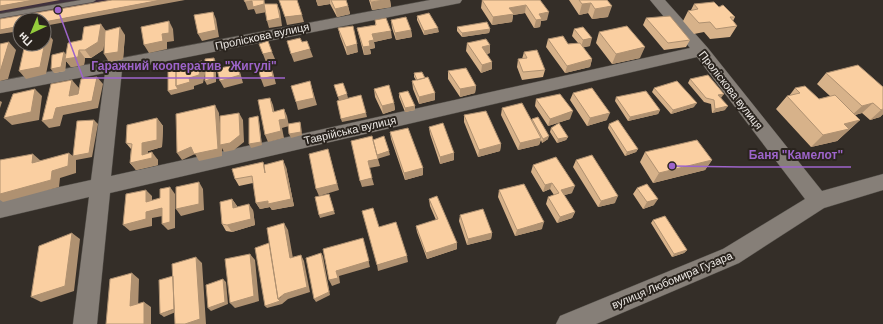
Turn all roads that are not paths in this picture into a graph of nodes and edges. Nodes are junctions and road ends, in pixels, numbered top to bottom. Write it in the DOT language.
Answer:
graph roads {
  1 [pos="93,0"];
  2 [pos="455,0"];
  3 [pos="657,0"];
  4 [pos="0,16"];
  5 [pos="701,52"];
  6 [pos="114,66"];
  7 [pos="0,87"];
  8 [pos="883,182"];
  9 [pos="100,186"];
  10 [pos="818,201"];
  11 [pos="0,209"];
  12 [pos="85,324"];
  13 [pos="568,324"];
  1 -- 4 [label="lane"];
  2 -- 6 [label="street, Проліскова вулиця"];
  3 -- 5 [label="street, Проліскова вулиця"];
  5 -- 9 [label="street, Таврійська вулиця"];
  5 -- 10 [label="street, Проліскова вулиця"];
  6 -- 7 [label="street, Проліскова вулиця"];
  6 -- 9 [label="street"];
  8 -- 10 [label="street, вулиця Любомира Гузара"];
  9 -- 11 [label="street, Таврійська вулиця"];
  9 -- 12 [label="street"];
  10 -- 13 [label="street, вулиця Любомира Гузара"];
}
